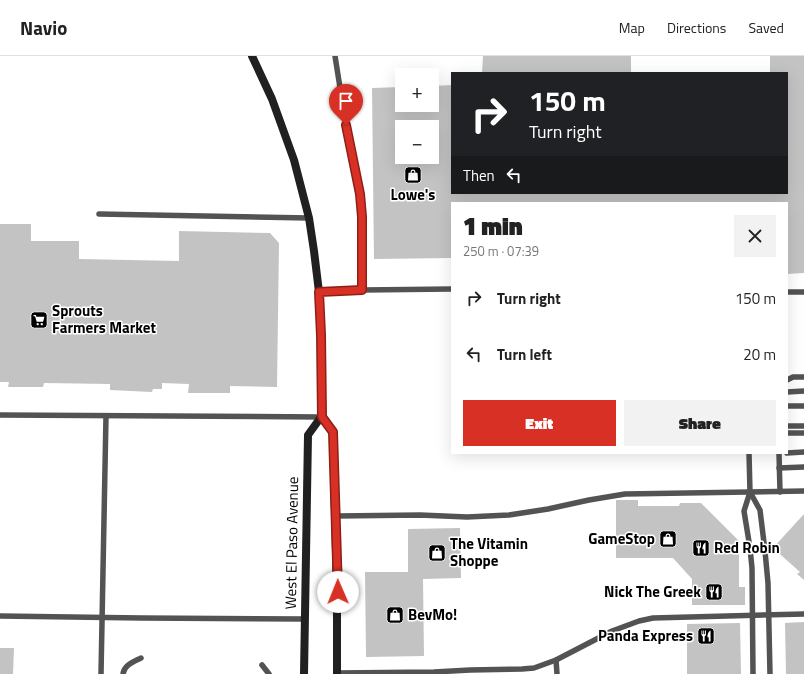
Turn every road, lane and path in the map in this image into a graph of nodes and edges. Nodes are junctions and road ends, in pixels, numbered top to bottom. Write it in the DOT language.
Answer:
graph roads {
  1 [pos="252,56"];
  2 [pos="335,56"];
  3 [pos="99,214"];
  4 [pos="309,218"];
  5 [pos="451,289"];
  6 [pos="362,290"];
  7 [pos="319,292"];
  8 [pos="788,292"];
  9 [pos="804,292"];
  10 [pos="804,377"];
  11 [pos="788,380"];
  12 [pos="804,391"];
  13 [pos="788,392"];
  14 [pos="788,406"];
  15 [pos="804,406"];
  16 [pos="0,415"];
  17 [pos="106,416"];
  18 [pos="322,417"];
  19 [pos="788,426"];
  20 [pos="804,426"];
  21 [pos="788,433"];
  22 [pos="804,433"];
  23 [pos="788,452"];
  24 [pos="804,452"];
  25 [pos="749,454"];
  26 [pos="779,454"];
  27 [pos="804,467"];
  28 [pos="779,468"];
  29 [pos="804,491"];
  30 [pos="750,492"];
  31 [pos="780,492"];
  32 [pos="336,516"];
  33 [pos="769,614"];
  34 [pos="804,614"];
  35 [pos="753,615"];
  36 [pos="0,616"];
  37 [pos="102,618"];
  38 [pos="305,619"];
  39 [pos="141,658"];
  40 [pos="556,660"];
  41 [pos="262,665"];
  42 [pos="101,674"];
  43 [pos="123,674"];
  44 [pos="268,674"];
  45 [pos="304,674"];
  46 [pos="337,674"];
  47 [pos="557,674"];
  48 [pos="753,674"];
  49 [pos="770,674"];
  1 -- 4 [label="street"];
  2 -- 6 [label="lane"];
  3 -- 4 [label="lane"];
  4 -- 7 [label="street"];
  5 -- 6 [label="lane"];
  6 -- 7 [label="lane"];
  7 -- 18 [label="street"];
  8 -- 9 [label="lane"];
  10 -- 11 [label="lane"];
  12 -- 13 [label="lane"];
  14 -- 15 [label="lane"];
  16 -- 17 [label="lane"];
  17 -- 18 [label="lane"];
  17 -- 37 [label="lane"];
  18 -- 32 [label="street"];
  18 -- 38 [label="street, West El Paso Avenue"];
  19 -- 20 [label="lane"];
  21 -- 22 [label="lane"];
  23 -- 24 [label="lane"];
  25 -- 30 [label="lane"];
  26 -- 28 [label="lane"];
  27 -- 28 [label="lane"];
  28 -- 31 [label="lane"];
  29 -- 31 [label="lane"];
  30 -- 31 [label="lane"];
  30 -- 32 [label="lane"];
  30 -- 33 [label="lane"];
  30 -- 35 [label="lane"];
  32 -- 46 [label="street"];
  33 -- 34 [label="lane"];
  33 -- 35 [label="lane"];
  33 -- 49 [label="lane"];
  35 -- 40 [label="lane"];
  35 -- 48 [label="lane"];
  36 -- 37 [label="lane"];
  37 -- 38 [label="lane"];
  37 -- 42 [label="lane"];
  38 -- 45 [label="street, West El Paso Avenue"];
  39 -- 43 [label="lane"];
  40 -- 46 [label="lane"];
  40 -- 47 [label="lane"];
  41 -- 44 [label="lane"];
}
